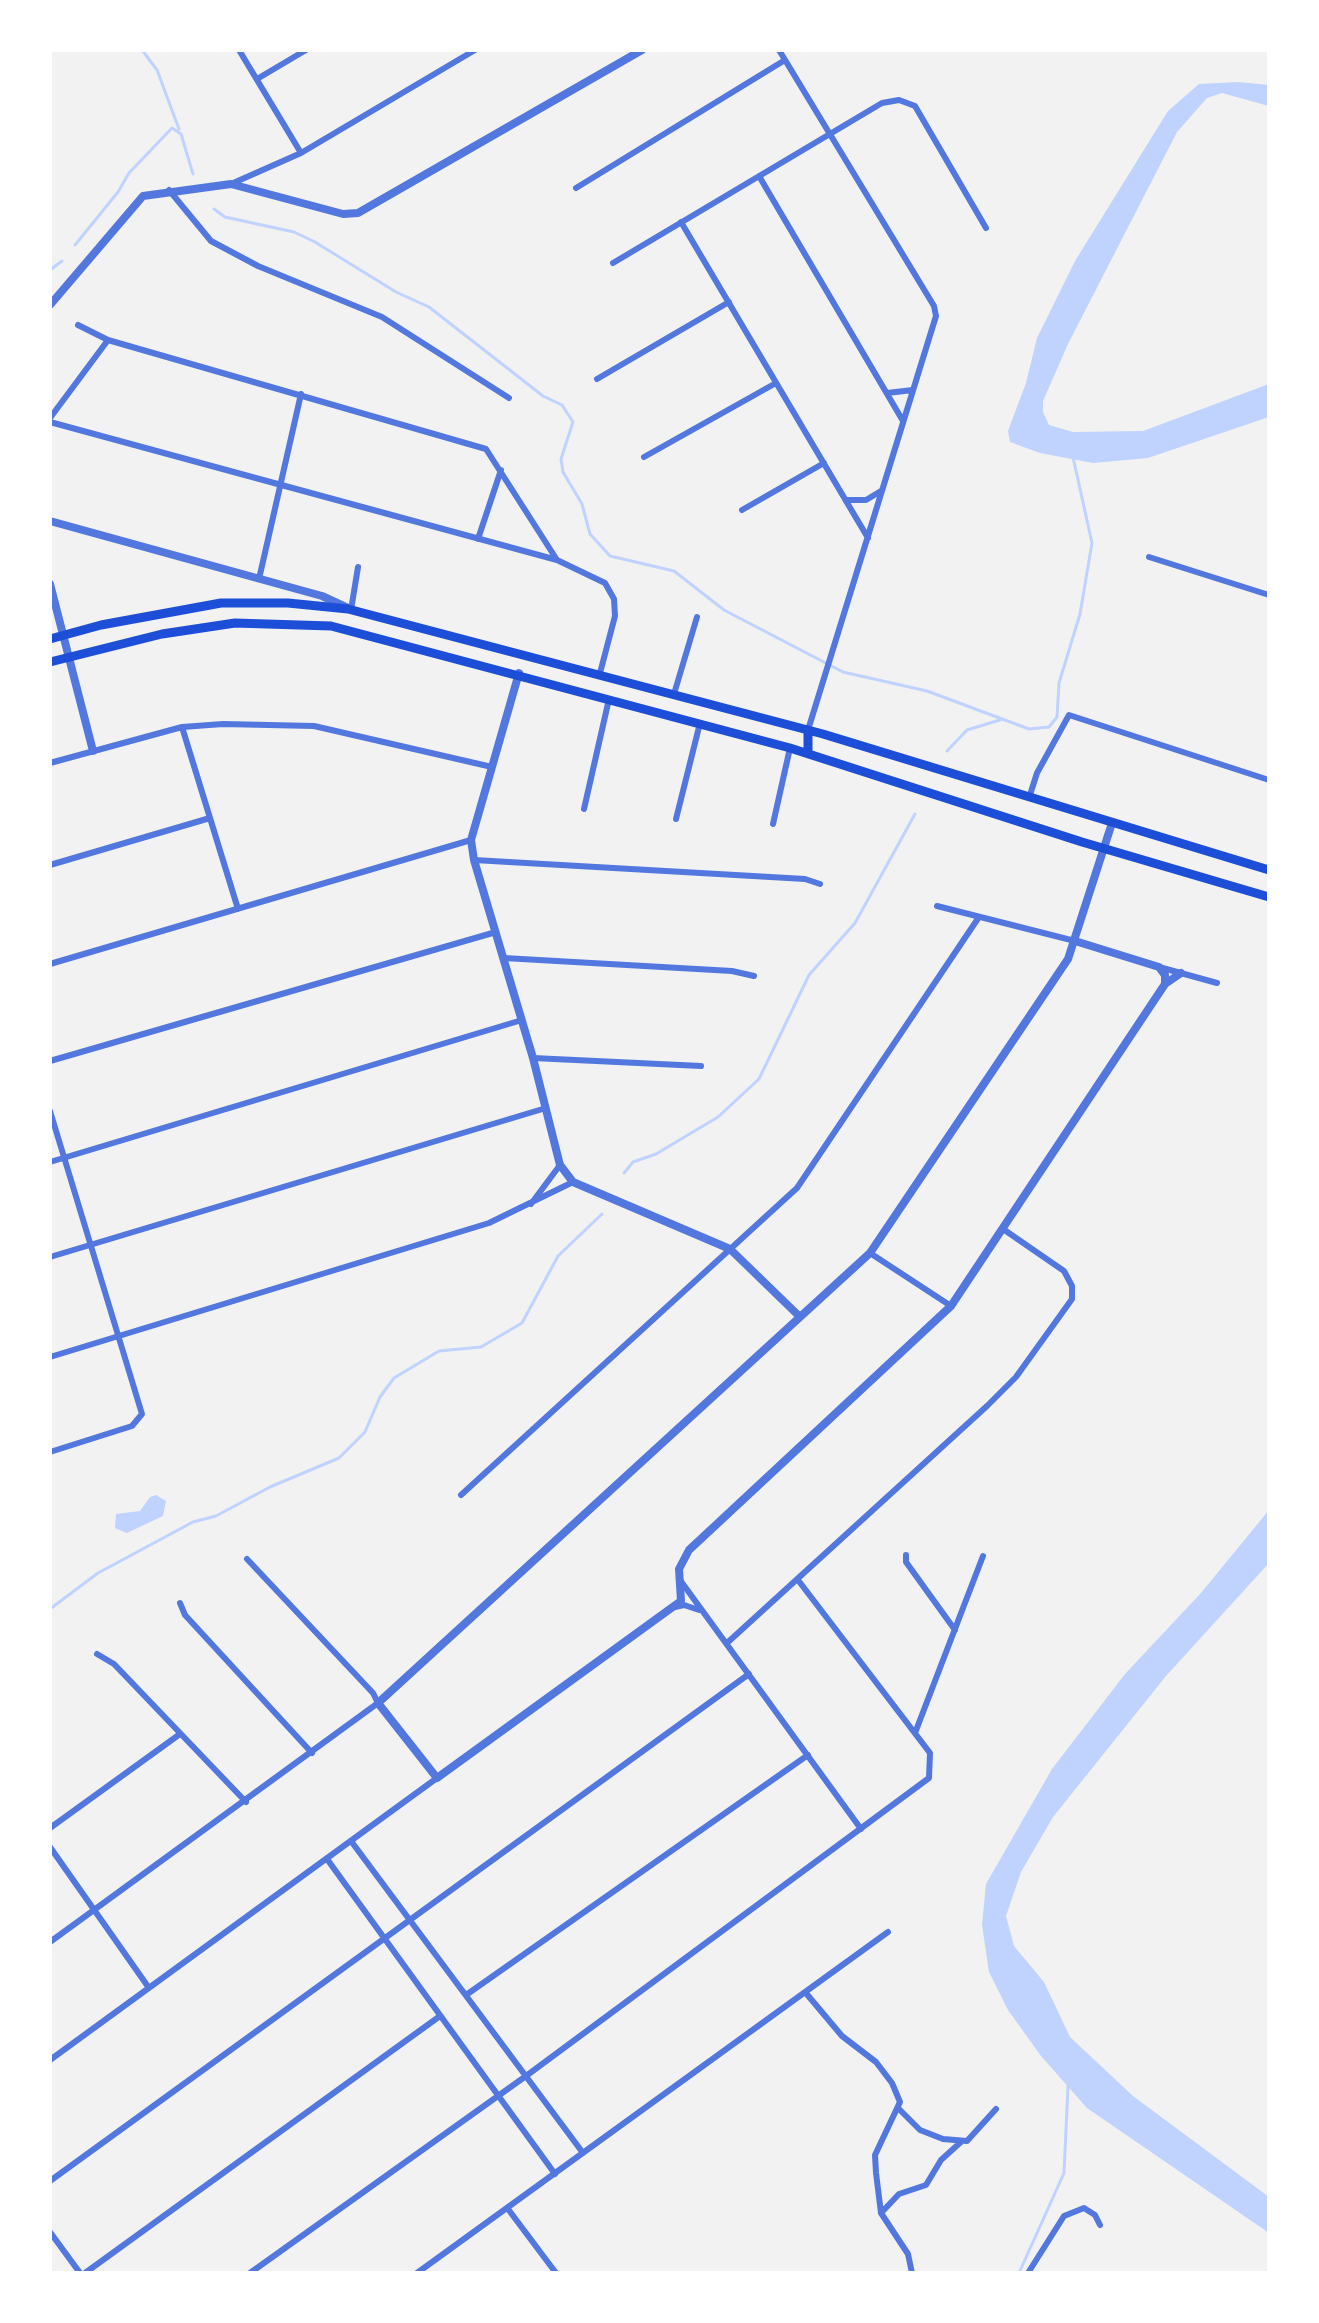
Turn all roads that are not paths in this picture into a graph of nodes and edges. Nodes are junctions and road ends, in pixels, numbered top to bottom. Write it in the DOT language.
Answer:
graph roads {
  1 [pos="239,50"];
  2 [pos="306,50"];
  3 [pos="475,50"];
  4 [pos="642,50"];
  5 [pos="779,50"];
  6 [pos="785,60"];
  7 [pos="257,79"];
  8 [pos="831,133"];
  9 [pos="301,153"];
  10 [pos="759,176"];
  11 [pos="227,184"];
  12 [pos="576,188"];
  13 [pos="169,190"];
  14 [pos="681,222"];
  15 [pos="986,228"];
  16 [pos="613,263"];
  17 [pos="729,302"];
  18 [pos="50,305"];
  19 [pos="78,325"];
  20 [pos="108,340"];
  21 [pos="597,379"];
  22 [pos="776,383"];
  23 [pos="913,390"];
  24 [pos="887,393"];
  25 [pos="301,394"];
  26 [pos="509,398"];
  27 [pos="50,420"];
  28 [pos="904,422"];
  29 [pos="644,457"];
  30 [pos="824,463"];
  31 [pos="501,470"];
  32 [pos="279,485"];
  33 [pos="883,489"];
  34 [pos="848,500"];
  35 [pos="742,510"];
  36 [pos="50,521"];
  37 [pos="868,538"];
  38 [pos="478,539"];
  39 [pos="1149,557"];
  40 [pos="557,560"];
  41 [pos="358,567"];
  42 [pos="259,579"];
  43 [pos="50,584"];
  44 [pos="1269,595"];
  45 [pos="350,609"];
  46 [pos="697,617"];
  47 [pos="63,635"];
  48 [pos="50,639"];
  49 [pos="69,656"];
  50 [pos="50,662"];
  51 [pos="519,673"];
  52 [pos="600,673"];
  53 [pos="674,694"];
  54 [pos="610,697"];
  55 [pos="700,723"];
  56 [pos="182,727"];
  57 [pos="808,730"];
  58 [pos="790,748"];
  59 [pos="93,751"];
  60 [pos="808,753"];
  61 [pos="50,763"];
  62 [pos="492,767"];
  63 [pos="1269,780"];
  64 [pos="1029,798"];
  65 [pos="584,809"];
  66 [pos="210,818"];
  67 [pos="676,819"];
  68 [pos="1112,823"];
  69 [pos="773,824"];
  70 [pos="471,840"];
  71 [pos="1104,849"];
  72 [pos="474,860"];
  73 [pos="50,865"];
  74 [pos="1269,870"];
  75 [pos="820,884"];
  76 [pos="1269,897"];
  77 [pos="937,906"];
  78 [pos="238,909"];
  79 [pos="979,917"];
  80 [pos="496,932"];
  81 [pos="1075,941"];
  82 [pos="504,958"];
  83 [pos="50,964"];
  84 [pos="1159,967"];
  85 [pos="1181,973"];
  86 [pos="754,976"];
  87 [pos="1217,983"];
  88 [pos="1165,984"];
  89 [pos="522,1020"];
  90 [pos="533,1058"];
  91 [pos="50,1061"];
  92 [pos="701,1066"];
  93 [pos="546,1108"];
  94 [pos="50,1111"];
  95 [pos="64,1158"];
  96 [pos="50,1162"];
  97 [pos="560,1165"];
  98 [pos="573,1182"];
  99 [pos="530,1206"];
  100 [pos="1003,1229"];
  101 [pos="91,1245"];
  102 [pos="730,1249"];
  103 [pos="870,1253"];
  104 [pos="50,1257"];
  105 [pos="951,1306"];
  106 [pos="799,1316"];
  107 [pos="119,1336"];
  108 [pos="50,1357"];
  109 [pos="50,1452"];
  110 [pos="461,1495"];
  111 [pos="906,1555"];
  112 [pos="983,1556"];
  113 [pos="247,1559"];
  114 [pos="679,1578"];
  115 [pos="798,1580"];
  116 [pos="180,1603"];
  117 [pos="702,1611"];
  118 [pos="668,1612"];
  119 [pos="955,1630"];
  120 [pos="727,1643"];
  121 [pos="97,1654"];
  122 [pos="749,1674"];
  123 [pos="378,1703"];
  124 [pos="915,1733"];
  125 [pos="180,1734"];
  126 [pos="312,1753"];
  127 [pos="808,1755"];
  128 [pos="437,1778"];
  129 [pos="246,1802"];
  130 [pos="50,1828"];
  131 [pos="861,1829"];
  132 [pos="351,1841"];
  133 [pos="50,1847"];
  134 [pos="327,1859"];
  135 [pos="95,1910"];
  136 [pos="410,1920"];
  137 [pos="888,1932"];
  138 [pos="384,1939"];
  139 [pos="50,1942"];
  140 [pos="149,1988"];
  141 [pos="805,1992"];
  142 [pos="466,1995"];
  143 [pos="440,2016"];
  144 [pos="50,2060"];
  145 [pos="526,2076"];
  146 [pos="498,2096"];
  147 [pos="898,2108"];
  148 [pos="996,2109"];
  149 [pos="962,2141"];
  150 [pos="583,2153"];
  151 [pos="555,2174"];
  152 [pos="50,2181"];
  153 [pos="508,2209"];
  154 [pos="881,2213"];
  155 [pos="1100,2225"];
  156 [pos="50,2232"];
  157 [pos="83,2273"];
  158 [pos="250,2273"];
  159 [pos="417,2273"];
  160 [pos="556,2273"];
  161 [pos="912,2273"];
  162 [pos="1028,2273"];
  1 -- 7 [label="street"];
  2 -- 7 [label="street"];
  3 -- 9 [label="street"];
  4 -- 11 [label="street"];
  5 -- 6 [label="street"];
  6 -- 8 [label="street"];
  6 -- 12 [label="street"];
  7 -- 9 [label="street"];
  8 -- 10 [label="street"];
  8 -- 15 [label="street"];
  8 -- 23 [label="street"];
  9 -- 11 [label="street"];
  10 -- 14 [label="street"];
  10 -- 24 [label="street"];
  11 -- 13 [label="street"];
  13 -- 18 [label="street"];
  13 -- 26 [label="street"];
  14 -- 16 [label="street"];
  14 -- 17 [label="street"];
  17 -- 21 [label="street"];
  17 -- 22 [label="street"];
  19 -- 20 [label="street"];
  20 -- 25 [label="street"];
  20 -- 27 [label="street"];
  22 -- 29 [label="street"];
  22 -- 30 [label="street"];
  23 -- 24 [label="street"];
  23 -- 28 [label="street"];
  24 -- 28 [label="street"];
  25 -- 31 [label="street"];
  25 -- 32 [label="street"];
  27 -- 32 [label="street"];
  28 -- 33 [label="street"];
  30 -- 34 [label="street"];
  30 -- 35 [label="street"];
  31 -- 38 [label="street"];
  31 -- 40 [label="street"];
  32 -- 38 [label="street"];
  32 -- 42 [label="street"];
  33 -- 34 [label="street"];
  33 -- 37 [label="street"];
  34 -- 37 [label="street"];
  36 -- 42 [label="street"];
  37 -- 57 [label="street"];
  38 -- 40 [label="street"];
  39 -- 44 [label="street"];
  40 -- 52 [label="street"];
  41 -- 45 [label="street"];
  42 -- 45 [label="street"];
  43 -- 47 [label="street"];
  45 -- 47 [label="main road"];
  45 -- 52 [label="main road"];
  46 -- 53 [label="street"];
  47 -- 48 [label="main road"];
  47 -- 49 [label="street"];
  49 -- 50 [label="main road"];
  49 -- 51 [label="main road"];
  49 -- 59 [label="street"];
  51 -- 54 [label="main road"];
  51 -- 62 [label="street"];
  52 -- 53 [label="main road"];
  53 -- 57 [label="main road"];
  54 -- 55 [label="main road"];
  54 -- 65 [label="street"];
  55 -- 58 [label="main road"];
  55 -- 67 [label="street"];
  56 -- 59 [label="street"];
  56 -- 62 [label="street"];
  56 -- 66 [label="street"];
  57 -- 60 [label="main road"];
  57 -- 64 [label="main road"];
  58 -- 60 [label="main road"];
  58 -- 69 [label="street"];
  59 -- 61 [label="street"];
  60 -- 71 [label="main road"];
  62 -- 70 [label="street"];
  63 -- 64 [label="street"];
  64 -- 68 [label="main road"];
  66 -- 73 [label="street"];
  66 -- 78 [label="street"];
  68 -- 71 [label="street"];
  68 -- 74 [label="main road"];
  70 -- 72 [label="street"];
  70 -- 78 [label="street"];
  71 -- 76 [label="main road"];
  71 -- 81 [label="street"];
  72 -- 75 [label="street"];
  72 -- 80 [label="street"];
  77 -- 79 [label="street"];
  78 -- 83 [label="street"];
  79 -- 81 [label="street"];
  79 -- 102 [label="street"];
  80 -- 82 [label="street"];
  80 -- 91 [label="street"];
  81 -- 84 [label="street"];
  81 -- 103 [label="street"];
  82 -- 86 [label="street"];
  82 -- 89 [label="street"];
  84 -- 85 [label="street"];
  84 -- 88 [label="street"];
  85 -- 87 [label="street"];
  85 -- 88 [label="street"];
  88 -- 100 [label="street"];
  89 -- 90 [label="street"];
  89 -- 95 [label="street"];
  90 -- 92 [label="street"];
  90 -- 93 [label="street"];
  93 -- 97 [label="street"];
  93 -- 101 [label="street"];
  94 -- 95 [label="street"];
  95 -- 96 [label="street"];
  95 -- 101 [label="street"];
  97 -- 98 [label="street"];
  97 -- 99 [label="street"];
  98 -- 99 [label="street"];
  98 -- 102 [label="street"];
  99 -- 107 [label="street"];
  100 -- 105 [label="street"];
  100 -- 115 [label="street"];
  101 -- 104 [label="street"];
  101 -- 107 [label="street"];
  102 -- 106 [label="street"];
  102 -- 110 [label="street"];
  103 -- 105 [label="street"];
  103 -- 106 [label="street"];
  105 -- 114 [label="street"];
  106 -- 123 [label="street"];
  107 -- 108 [label="street"];
  107 -- 109 [label="street"];
  111 -- 119 [label="street"];
  112 -- 119 [label="street"];
  113 -- 123 [label="street"];
  114 -- 117 [label="street"];
  114 -- 118 [label="street"];
  115 -- 120 [label="street"];
  115 -- 124 [label="street"];
  116 -- 126 [label="street"];
  117 -- 118 [label="street"];
  117 -- 120 [label="street"];
  118 -- 128 [label="street"];
  119 -- 124 [label="street"];
  120 -- 122 [label="street"];
  121 -- 125 [label="street"];
  122 -- 127 [label="street"];
  122 -- 136 [label="street"];
  123 -- 126 [label="street"];
  123 -- 128 [label="street"];
  124 -- 131 [label="street"];
  125 -- 129 [label="street"];
  125 -- 130 [label="street"];
  126 -- 129 [label="street"];
  127 -- 131 [label="street"];
  127 -- 142 [label="street"];
  128 -- 132 [label="street"];
  129 -- 135 [label="street"];
  131 -- 145 [label="street"];
  132 -- 134 [label="street"];
  132 -- 136 [label="street"];
  133 -- 135 [label="street"];
  134 -- 138 [label="street"];
  134 -- 140 [label="street"];
  135 -- 139 [label="street"];
  135 -- 140 [label="street"];
  136 -- 138 [label="street"];
  136 -- 142 [label="street"];
  137 -- 141 [label="street"];
  138 -- 143 [label="street"];
  138 -- 152 [label="street"];
  140 -- 144 [label="street"];
  141 -- 147 [label="street"];
  141 -- 150 [label="street"];
  142 -- 145 [label="street"];
  143 -- 146 [label="street"];
  143 -- 157 [label="street"];
  145 -- 146 [label="street"];
  145 -- 150 [label="street"];
  146 -- 151 [label="street"];
  146 -- 158 [label="street"];
  147 -- 149 [label="street"];
  147 -- 154 [label="street"];
  148 -- 149 [label="street"];
  149 -- 154 [label="street"];
  150 -- 151 [label="street"];
  151 -- 153 [label="street"];
  153 -- 159 [label="street"];
  153 -- 160 [label="street"];
  154 -- 161 [label="street"];
  155 -- 162 [label="street"];
  156 -- 157 [label="street"];
}
